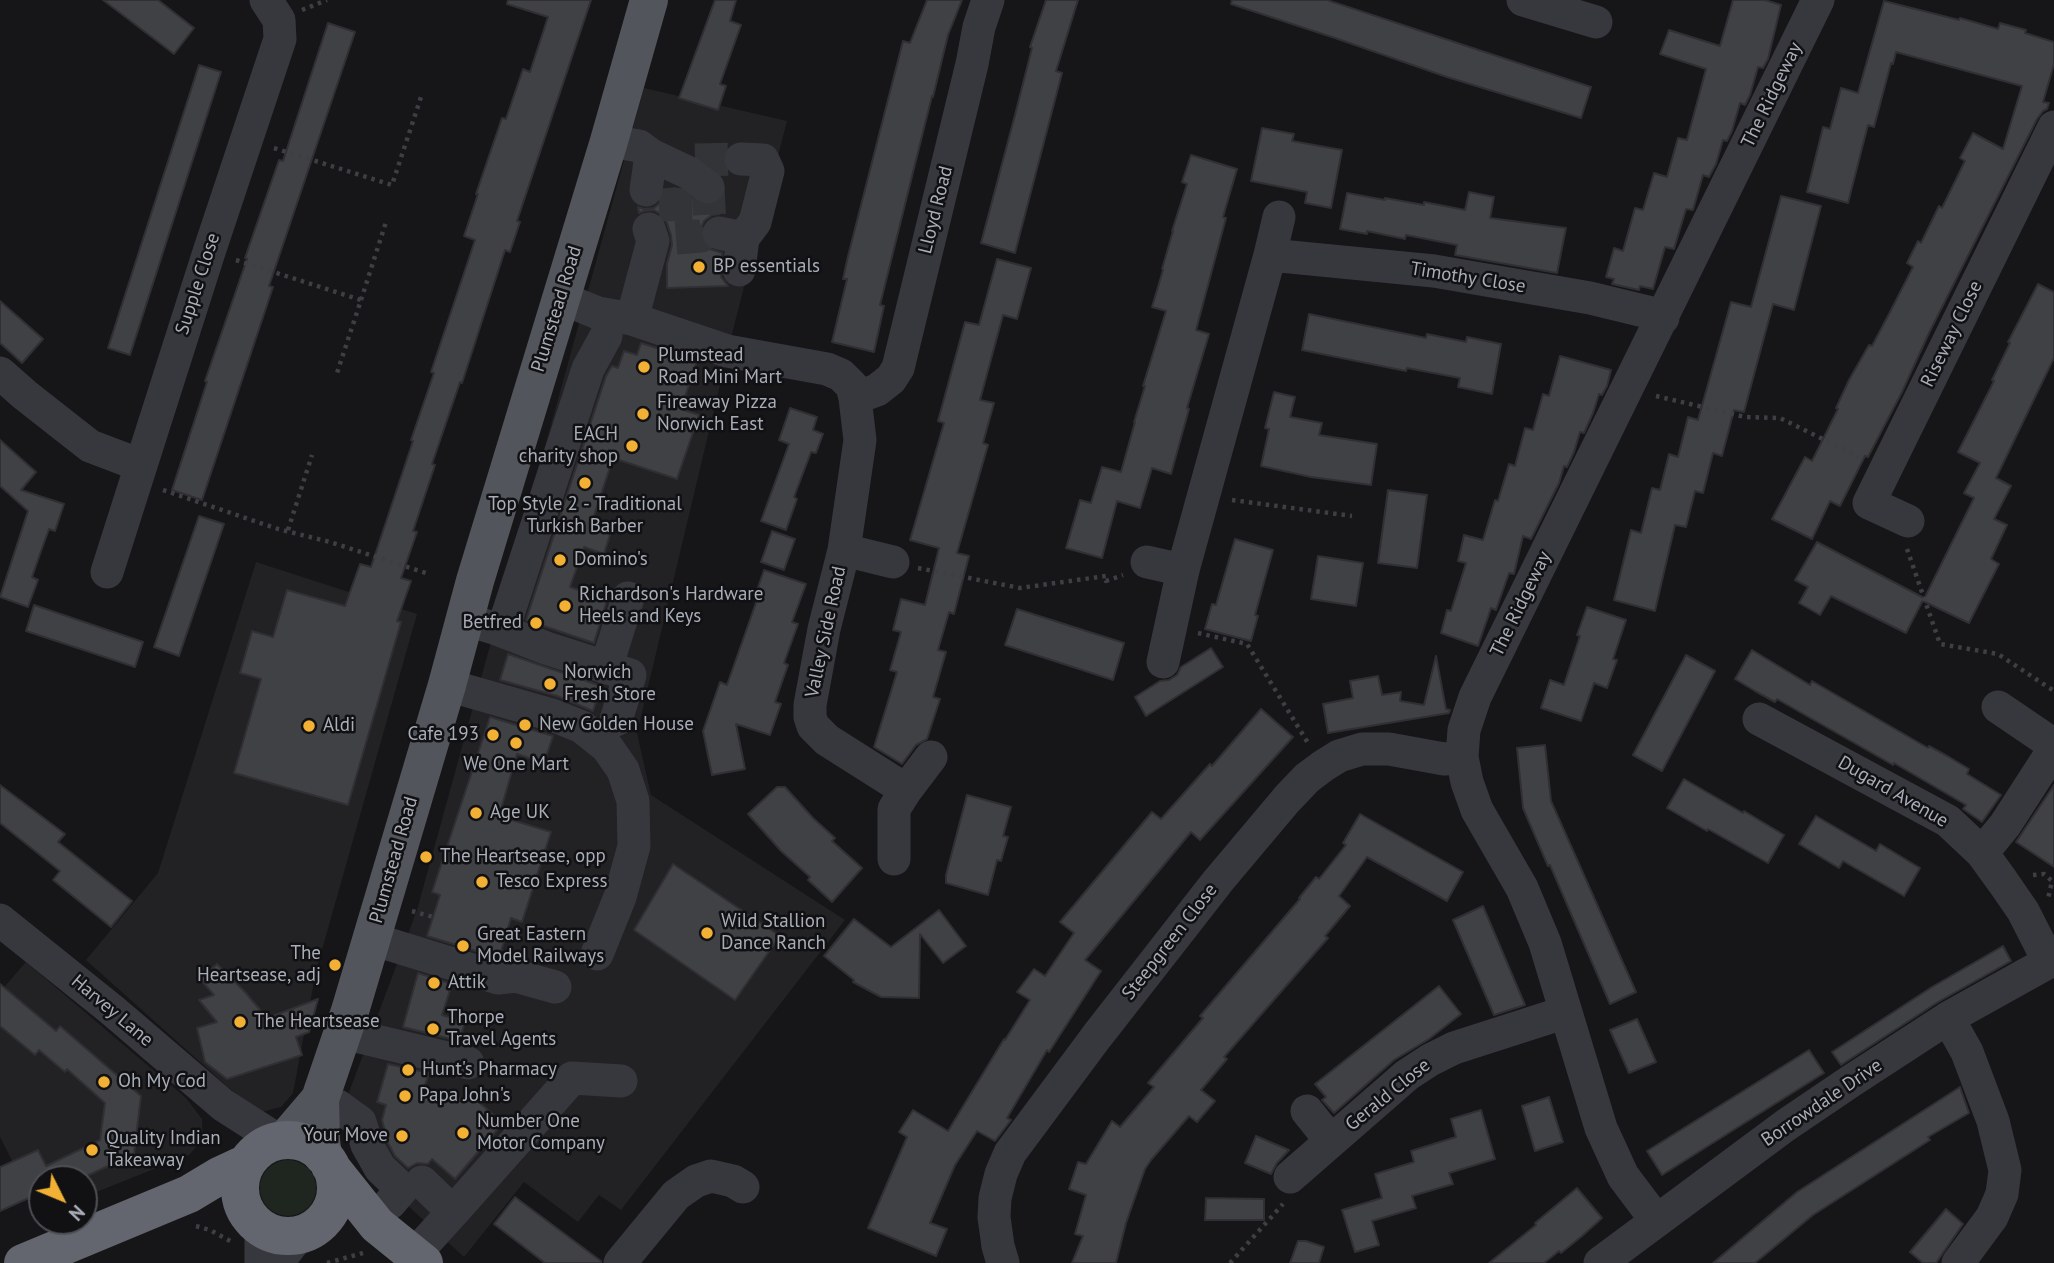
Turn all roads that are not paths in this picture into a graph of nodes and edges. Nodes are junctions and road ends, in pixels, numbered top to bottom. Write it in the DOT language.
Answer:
graph roads {
  1 [pos="265,0"];
  2 [pos="649,0"];
  3 [pos="988,0"];
  4 [pos="1523,0"];
  5 [pos="1818,0"];
  6 [pos="1596,22"];
  7 [pos="2054,127"];
  8 [pos="608,141"];
  9 [pos="651,155"];
  10 [pos="741,159"];
  11 [pos="1279,217"];
  12 [pos="664,234"];
  13 [pos="734,247"];
  14 [pos="1270,255"];
  15 [pos="561,298"];
  16 [pos="1663,318"];
  17 [pos="619,328"];
  18 [pos="0,373"];
  19 [pos="855,398"];
  20 [pos="138,473"];
  21 [pos="1908,522"];
  22 [pos="844,550"];
  23 [pos="893,562"];
  24 [pos="1147,562"];
  25 [pos="1183,570"];
  26 [pos="107,572"];
  27 [pos="628,598"];
  28 [pos="489,623"];
  29 [pos="1163,662"];
  30 [pos="606,668"];
  31 [pos="447,685"];
  32 [pos="1997,707"];
  33 [pos="1759,719"];
  34 [pos="616,720"];
  35 [pos="2054,747"];
  36 [pos="931,757"];
  37 [pos="1462,757"];
  38 [pos="906,790"];
  39 [pos="1982,853"];
  40 [pos="894,859"];
  41 [pos="0,920"];
  42 [pos="372,939"];
  43 [pos="597,954"];
  44 [pos="2052,960"];
  45 [pos="555,988"];
  46 [pos="1566,1012"];
  47 [pos="1948,1018"];
  48 [pos="344,1033"];
  49 [pos="468,1063"];
  50 [pos="621,1081"];
  51 [pos="329,1102"];
  52 [pos="1307,1111"];
  53 [pos="1331,1141"];
  54 [pos="265,1151"];
  55 [pos="327,1161"];
  56 [pos="1290,1177"];
  57 [pos="422,1182"];
  58 [pos="743,1187"];
  59 [pos="193,1210"];
  60 [pos="453,1212"];
  61 [pos="1656,1220"];
  62 [pos="377,1227"];
  63 [pos="253,1240"];
  64 [pos="304,1248"];
  65 [pos="419,1259"];
  66 [pos="23,1263"];
  67 [pos="620,1263"];
  68 [pos="1003,1263"];
  69 [pos="1600,1263"];
  70 [pos="1958,1263"];
  1 -- 20 [label="street, Supple Close"];
  2 -- 8 [label="main road, Plumstead Road"];
  3 -- 19 [label="street, Lloyd Road"];
  4 -- 6 [label="street"];
  5 -- 16 [label="street, The Ridgeway"];
  7 -- 21 [label="street, Riseway Close"];
  8 -- 9 [label="street"];
  8 -- 15 [label="main road, Plumstead Road"];
  9 -- 9 [label="street"];
  10 -- 13 [label="street"];
  11 -- 14 [label="street"];
  12 -- 17 [label="street, Plumstead Road"];
  14 -- 16 [label="street, Timothy Close"];
  14 -- 25 [label="street"];
  15 -- 17 [label="street"];
  15 -- 28 [label="main road, Plumstead Road"];
  16 -- 37 [label="street, The Ridgeway"];
  17 -- 19 [label="street"];
  17 -- 28 [label="street, Plumstead Road"];
  18 -- 20 [label="street"];
  19 -- 22 [label="street, Valley Side Road"];
  20 -- 26 [label="street, Supple Close"];
  22 -- 23 [label="street, Valley Side Road"];
  22 -- 38 [label="street, Valley Side Road"];
  24 -- 25 [label="street"];
  25 -- 29 [label="street"];
  27 -- 30 [label="street"];
  28 -- 30 [label="street"];
  28 -- 31 [label="main road, Plumstead Road"];
  30 -- 34 [label="street"];
  31 -- 42 [label="main road, Plumstead Road"];
  31 -- 43 [label="street"];
  32 -- 35 [label="street"];
  33 -- 39 [label="street, Dugard Avenue"];
  35 -- 39 [label="street"];
  36 -- 38 [label="street"];
  37 -- 46 [label="street, The Ridgeway"];
  37 -- 68 [label="street, Steepgreen Close"];
  38 -- 40 [label="street"];
  39 -- 44 [label="street, Dugard Avenue"];
  41 -- 54 [label="street, Harvey Lane"];
  42 -- 45 [label="street"];
  42 -- 48 [label="main road, Plumstead Road"];
  44 -- 47 [label="street, Borrowdale Drive"];
  46 -- 53 [label="street, Gerald Close"];
  46 -- 61 [label="street, The Ridgeway"];
  47 -- 61 [label="street, Borrowdale Drive"];
  47 -- 70 [label="street"];
  48 -- 49 [label="street"];
  48 -- 51 [label="main road, Plumstead Road"];
  50 -- 60 [label="street"];
  51 -- 54 [label="main road, Plumstead Road"];
  51 -- 55 [label="main road, Plumstead Road"];
  51 -- 62 [label="street"];
  52 -- 53 [label="street, Gerald Close"];
  53 -- 56 [label="street, Gerald Close"];
  54 -- 55 [label="highway"];
  54 -- 59 [label="highway"];
  54 -- 63 [label="highway"];
  55 -- 62 [label="highway"];
  55 -- 64 [label="highway"];
  57 -- 60 [label="street"];
  58 -- 67 [label="street"];
  59 -- 63 [label="highway"];
  59 -- 66 [label="highway"];
  60 -- 65 [label="street"];
  61 -- 69 [label="street, Borrowdale Drive"];
  62 -- 64 [label="highway"];
  62 -- 65 [label="highway"];
  63 -- 64 [label="highway"];
}
